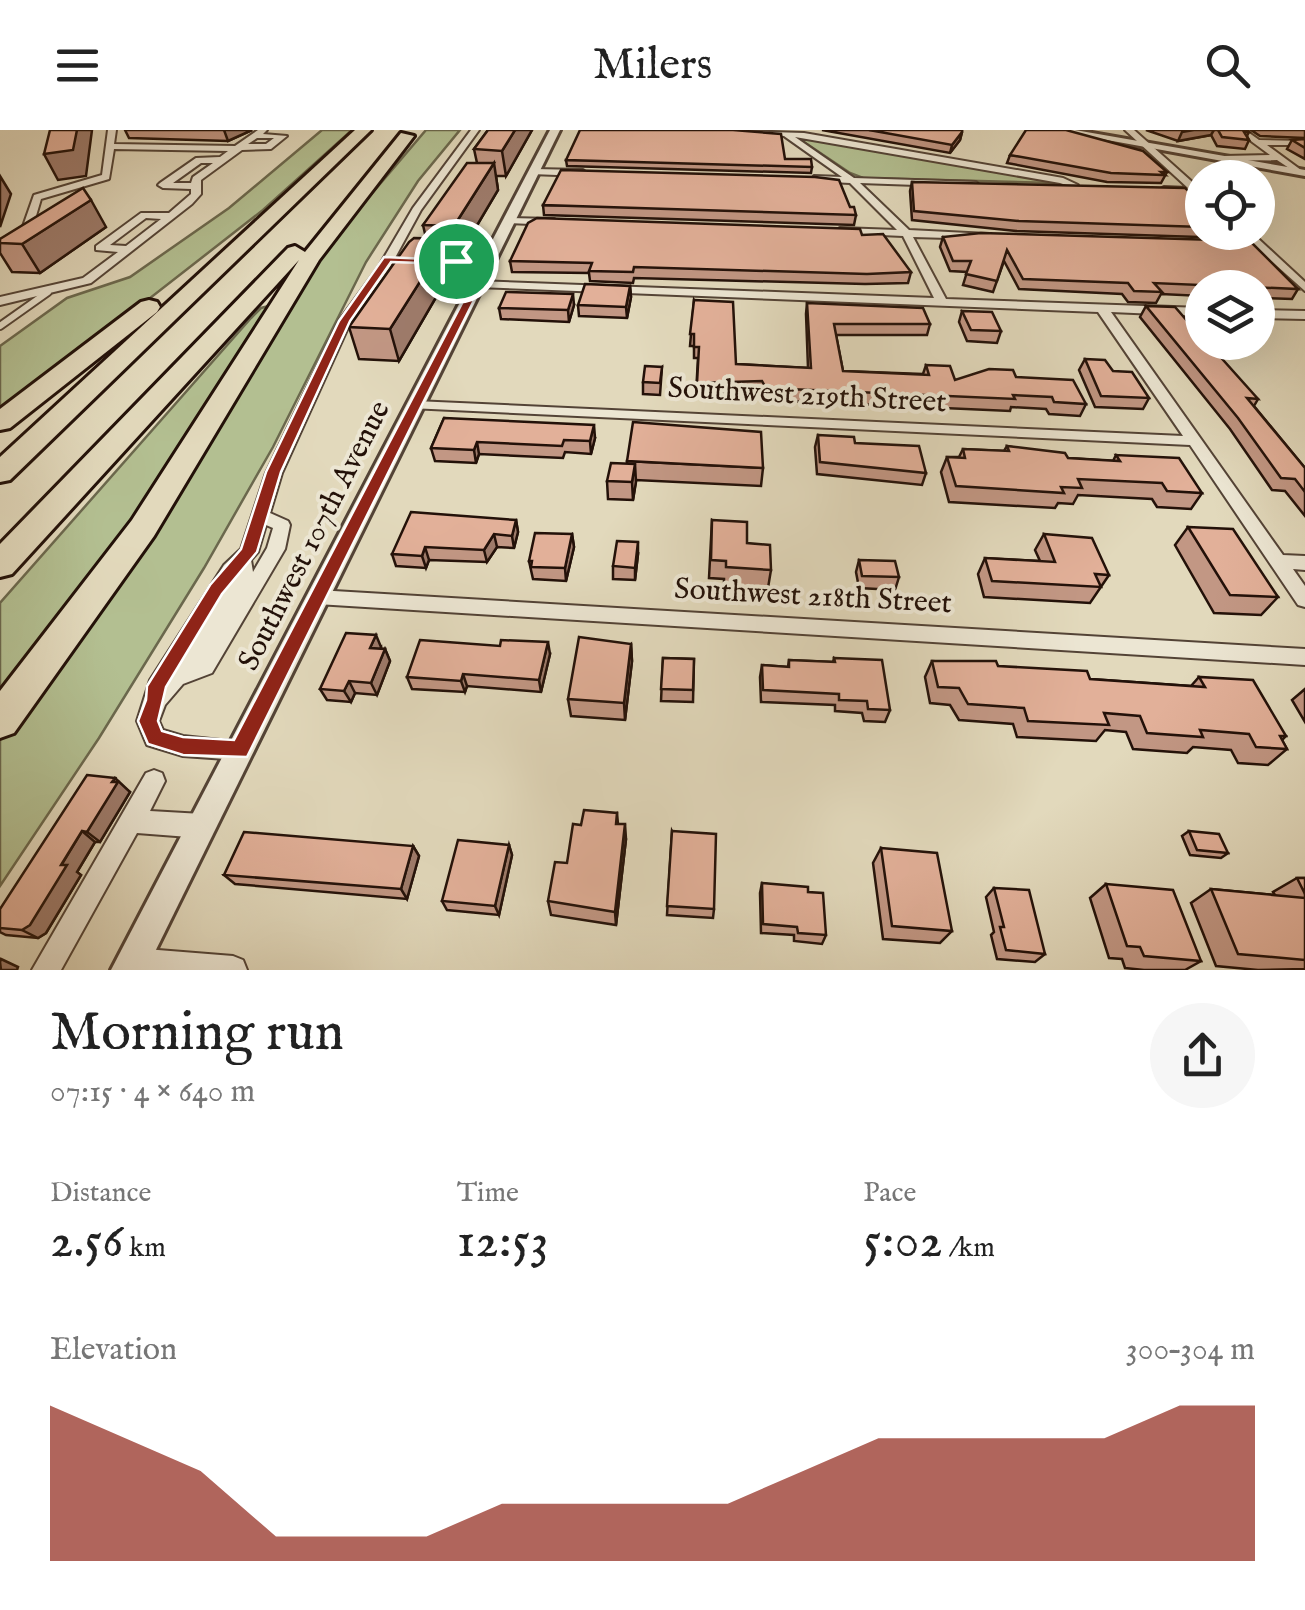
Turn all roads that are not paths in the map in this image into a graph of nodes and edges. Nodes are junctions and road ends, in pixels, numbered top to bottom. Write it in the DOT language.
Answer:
graph roads {
  1 [pos="112,130"];
  2 [pos="364,130"];
  3 [pos="476,130"];
  4 [pos="555,130"];
  5 [pos="712,130"];
  6 [pos="1057,130"];
  7 [pos="1130,130"];
  8 [pos="1240,130"];
  9 [pos="780,131"];
  10 [pos="256,132"];
  11 [pos="409,133"];
  12 [pos="1258,142"];
  13 [pos="1305,143"];
  14 [pos="111,146"];
  15 [pos="1147,146"];
  16 [pos="239,148"];
  17 [pos="1280,158"];
  18 [pos="1224,159"];
  19 [pos="222,160"];
  20 [pos="534,172"];
  21 [pos="592,173"];
  22 [pos="1303,173"];
  23 [pos="798,178"];
  24 [pos="852,180"];
  25 [pos="1185,180"];
  26 [pos="437,181"];
  27 [pos="456,182"];
  28 [pos="980,184"];
  29 [pos="1009,185"];
  30 [pos="195,186"];
  31 [pos="1075,187"];
  32 [pos="1093,188"];
  33 [pos="1154,190"];
  34 [pos="1185,192"];
  35 [pos="172,216"];
  36 [pos="510,221"];
  37 [pos="573,223"];
  38 [pos="258,229"];
  39 [pos="825,231"];
  40 [pos="906,234"];
  41 [pos="1002,236"];
  42 [pos="0,249"];
  43 [pos="129,250"];
  44 [pos="1262,250"];
  45 [pos="388,259"];
  46 [pos="404,260"];
  47 [pos="420,260"];
  48 [pos="488,262"];
  49 [pos="476,284"];
  50 [pos="1305,288"];
  51 [pos="48,292"];
  52 [pos="941,300"];
  53 [pos="0,301"];
  54 [pos="1102,308"];
  55 [pos="1185,311"];
  56 [pos="1275,314"];
  57 [pos="1305,315"];
  58 [pos="0,326"];
  59 [pos="415,406"];
  60 [pos="0,422"];
  61 [pos="1196,441"];
  62 [pos="0,473"];
  63 [pos="262,516"];
  64 [pos="1278,561"];
  65 [pos="243,562"];
  66 [pos="1305,562"];
  67 [pos="0,565"];
  68 [pos="317,597"];
  69 [pos="1305,600"];
  70 [pos="1305,657"];
  71 [pos="179,677"];
  72 [pos="156,700"];
  73 [pos="0,721"];
  74 [pos="240,750"];
  75 [pos="154,781"];
  76 [pos="132,821"];
  77 [pos="202,826"];
  78 [pos="130,966"];
  79 [pos="46,970"];
  80 [pos="233,970"];
  1 -- 14 [label="street"];
  2 -- 38 [label="highway"];
  3 -- 26 [label="street"];
  4 -- 20 [label="street, Southwest 107th Avenue"];
  5 -- 9 [label="street"];
  6 -- 15 [label="street"];
  7 -- 15 [label="street"];
  8 -- 12 [label="street"];
  9 -- 24 [label="street"];
  9 -- 31 [label="street"];
  10 -- 16 [label="street"];
  10 -- 16 [label="street"];
  11 -- 67 [label="highway"];
  11 -- 73 [label="highway"];
  12 -- 13 [label="street"];
  12 -- 17 [label="street"];
  14 -- 16 [label="street"];
  14 -- 42 [label="street"];
  15 -- 18 [label="street"];
  15 -- 25 [label="street"];
  16 -- 19 [label="street"];
  17 -- 18 [label="street"];
  17 -- 22 [label="street"];
  18 -- 22 [label="street"];
  19 -- 30 [label="street"];
  19 -- 30 [label="street"];
  20 -- 21 [label="street"];
  20 -- 36 [label="street, Southwest 107th Avenue"];
  23 -- 24 [label="street"];
  24 -- 28 [label="street"];
  24 -- 40 [label="street"];
  26 -- 27 [label="street"];
  26 -- 45 [label="street"];
  29 -- 31 [label="street"];
  30 -- 35 [label="street"];
  31 -- 32 [label="street"];
  33 -- 34 [label="street"];
  35 -- 43 [label="street"];
  35 -- 43 [label="street"];
  36 -- 37 [label="street"];
  36 -- 48 [label="street, Southwest 107th Avenue"];
  38 -- 60 [label="highway"];
  38 -- 62 [label="highway"];
  39 -- 40 [label="street"];
  40 -- 41 [label="street"];
  40 -- 52 [label="street"];
  43 -- 51 [label="street"];
  44 -- 50 [label="street"];
  45 -- 46 [label="street"];
  45 -- 63 [label="street"];
  47 -- 48 [label="street"];
  48 -- 49 [label="street, Southwest 107th Avenue"];
  49 -- 52 [label="street"];
  49 -- 59 [label="street, Southwest 107th Avenue"];
  51 -- 53 [label="street"];
  51 -- 58 [label="lane"];
  52 -- 54 [label="street"];
  54 -- 55 [label="street"];
  54 -- 61 [label="street"];
  56 -- 57 [label="street"];
  59 -- 61 [label="street, Southwest 219th Street"];
  59 -- 68 [label="street, Southwest 107th Avenue"];
  61 -- 64 [label="street"];
  63 -- 65 [label="street"];
  63 -- 71 [label="street"];
  64 -- 66 [label="street"];
  64 -- 69 [label="street"];
  65 -- 71 [label="street"];
  65 -- 72 [label="street"];
  68 -- 70 [label="street, Southwest 218th Street"];
  68 -- 74 [label="street, Southwest 107th Avenue"];
  71 -- 72 [label="street"];
  72 -- 74 [label="street"];
  74 -- 77 [label="street, Southwest 107th Avenue"];
  75 -- 76 [label="street"];
  76 -- 77 [label="street"];
  76 -- 79 [label="street"];
  77 -- 78 [label="street, Southwest 107th Avenue"];
  78 -- 80 [label="street"];
}
